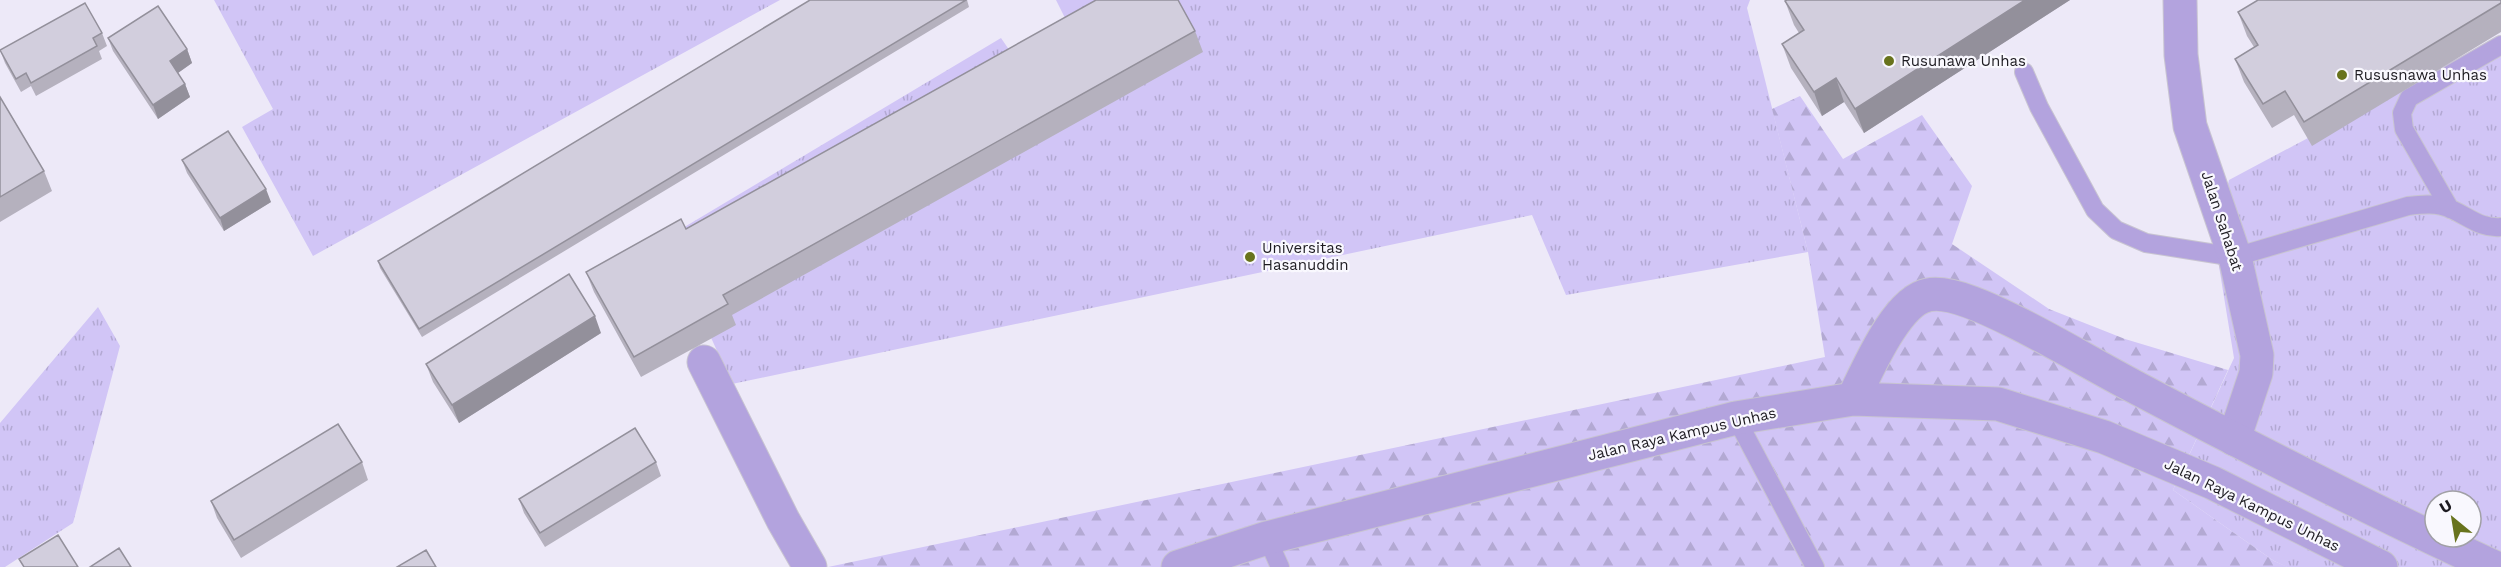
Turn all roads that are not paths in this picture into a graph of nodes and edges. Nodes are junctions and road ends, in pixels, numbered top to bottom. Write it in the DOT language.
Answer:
graph roads {
  1 [pos="2180,0"];
  2 [pos="2501,45"];
  3 [pos="2024,72"];
  4 [pos="2450,208"];
  5 [pos="2501,227"];
  6 [pos="2235,257"];
  7 [pos="704,362"];
  8 [pos="1853,399"];
  9 [pos="1736,418"];
  10 [pos="2234,439"];
  11 [pos="1274,553"];
  12 [pos="810,567"];
  13 [pos="1178,567"];
  14 [pos="1815,567"];
  15 [pos="2381,567"];
  16 [pos="2493,567"];
  1 -- 6 [label="street, Jalan Sahabat"];
  2 -- 4 [label="lane"];
  3 -- 6 [label="lane"];
  4 -- 5 [label="lane"];
  4 -- 6 [label="lane"];
  6 -- 10 [label="street, Jalan Sahabat"];
  7 -- 12 [label="street"];
  8 -- 9 [label="street, Jalan Raya Kampus Unhas"];
  8 -- 10 [label="street"];
  8 -- 15 [label="street, Jalan Raya Kampus Unhas"];
  9 -- 11 [label="street, Jalan Raya Kampus Unhas"];
  9 -- 14 [label="lane"];
  10 -- 16 [label="street"];
  11 -- 13 [label="street, Jalan Raya Kampus Unhas"];
}
